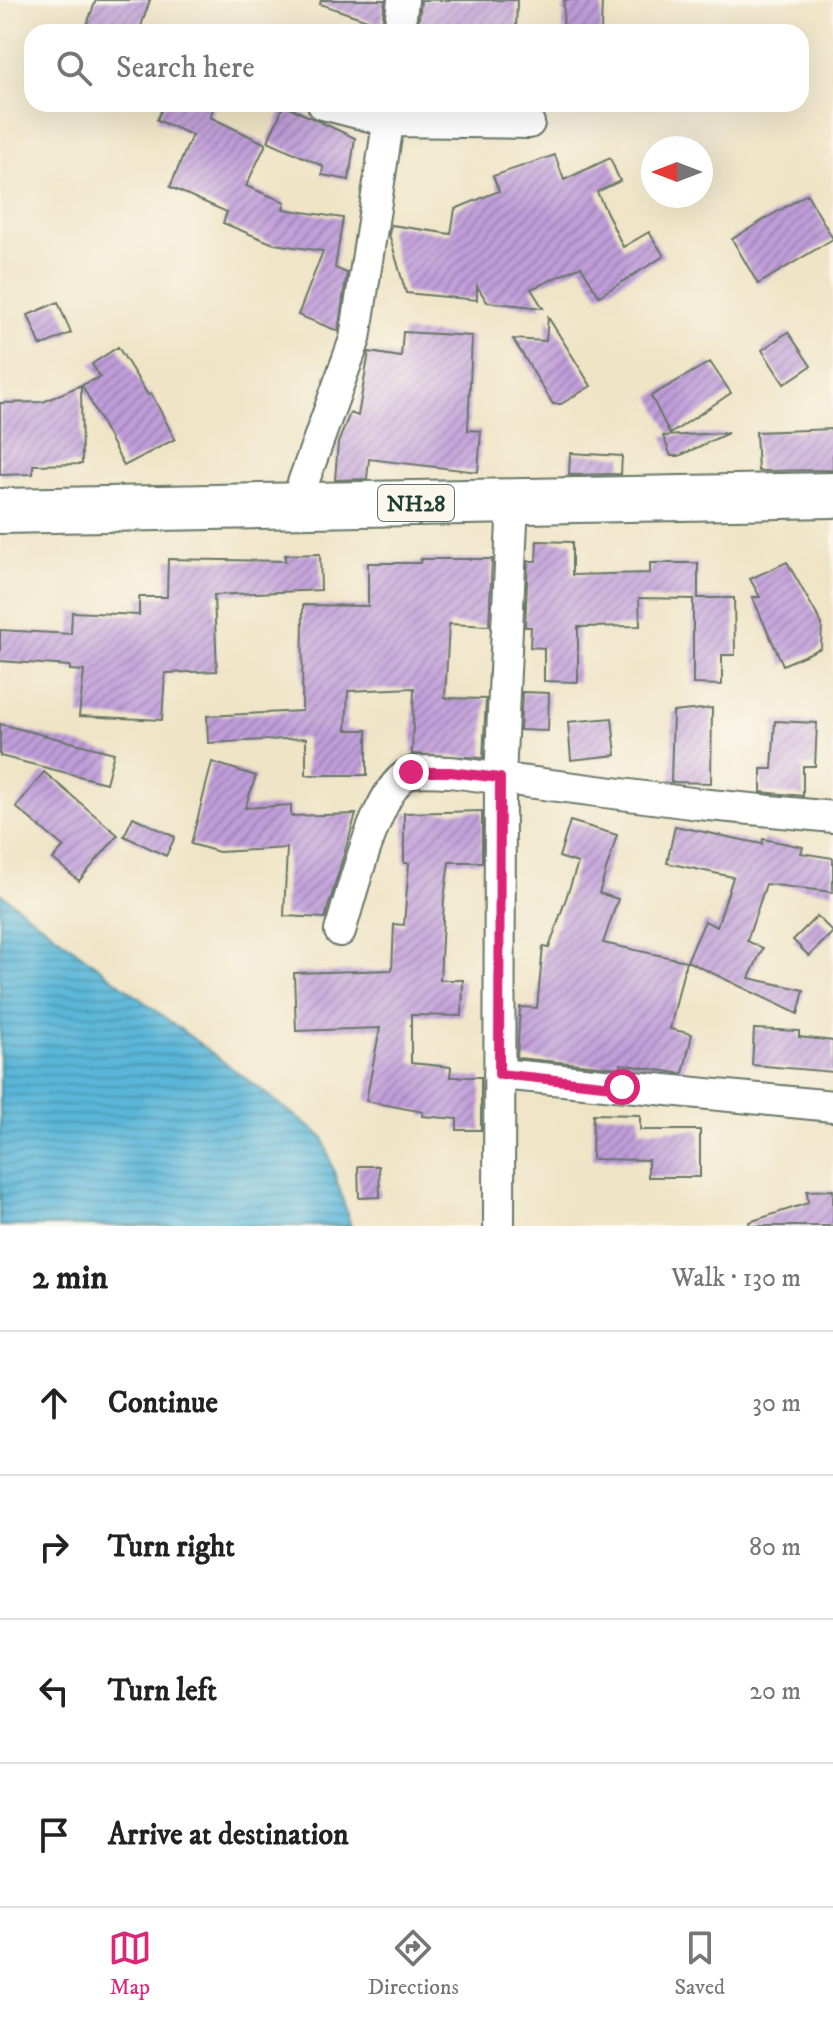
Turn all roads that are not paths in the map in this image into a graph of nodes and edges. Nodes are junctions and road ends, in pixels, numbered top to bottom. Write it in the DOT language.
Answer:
graph roads {
  1 [pos="403,0"];
  2 [pos="400,24"];
  3 [pos="390,112"];
  4 [pos="529,123"];
  5 [pos="833,495"];
  6 [pos="513,501"];
  7 [pos="295,505"];
  8 [pos="0,511"];
  9 [pos="500,778"];
  10 [pos="833,817"];
  11 [pos="340,931"];
  12 [pos="499,1074"];
  13 [pos="833,1106"];
  14 [pos="499,1226"];
  1 -- 2 [label="street"];
  3 -- 4 [label="street"];
  3 -- 7 [label="street"];
  5 -- 6 [label="highway, NH28"];
  6 -- 7 [label="highway, NH28"];
  6 -- 9 [label="street"];
  7 -- 8 [label="highway, NH28"];
  9 -- 10 [label="street"];
  9 -- 11 [label="street"];
  9 -- 12 [label="street"];
  12 -- 13 [label="street"];
  12 -- 14 [label="street"];
}
